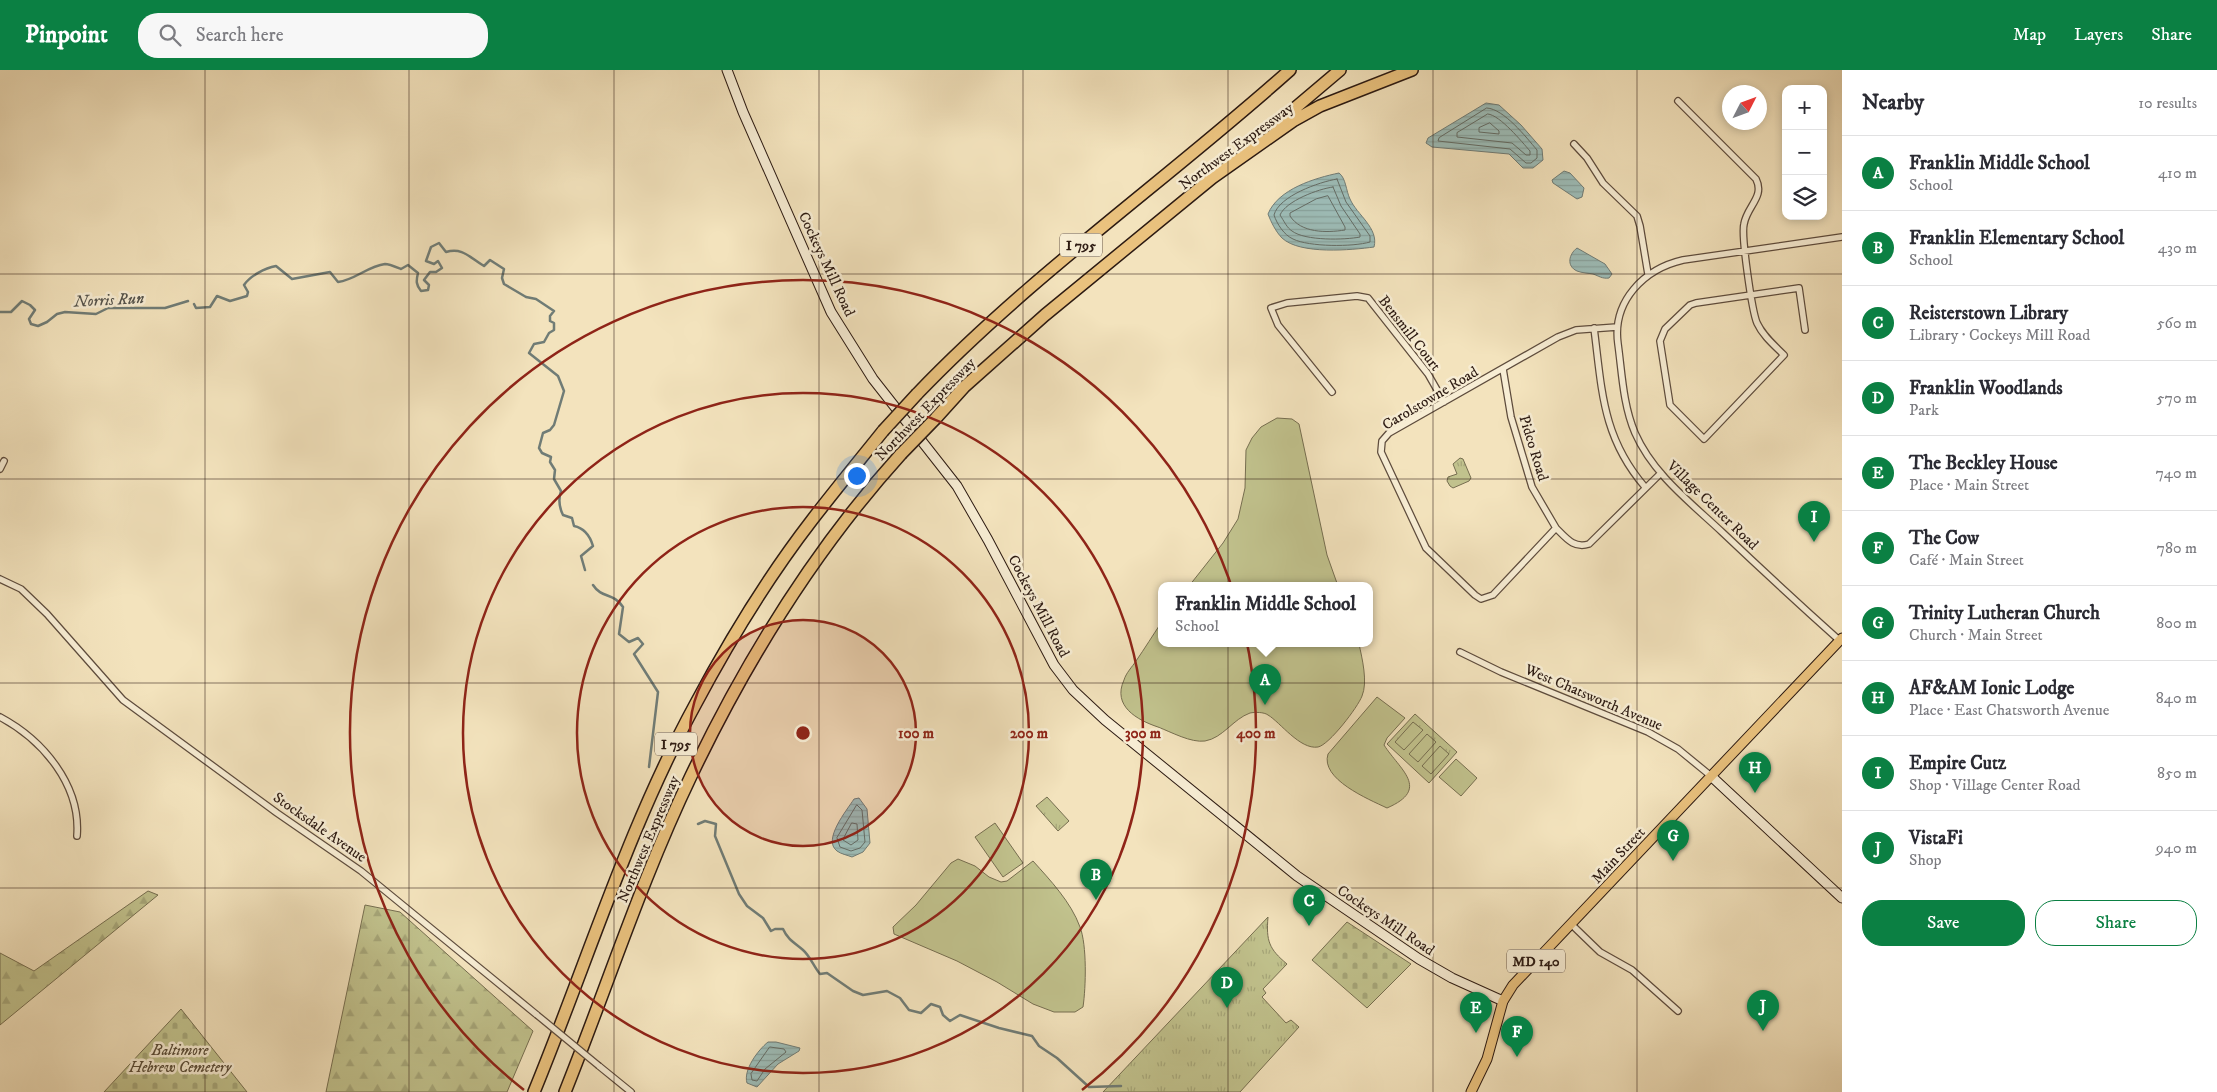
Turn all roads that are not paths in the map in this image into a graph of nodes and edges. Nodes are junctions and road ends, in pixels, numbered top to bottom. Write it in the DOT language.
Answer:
graph roads {
  1 [pos="727,70"];
  2 [pos="1290,70"];
  3 [pos="1298,70"];
  4 [pos="1340,70"];
  5 [pos="1412,70"];
  6 [pos="1678,100"];
  7 [pos="1252,104"];
  8 [pos="1574,144"];
  9 [pos="1212,178"];
  10 [pos="1842,237"];
  11 [pos="1746,250"];
  12 [pos="1648,274"];
  13 [pos="1751,295"];
  14 [pos="1616,327"];
  15 [pos="1594,328"];
  16 [pos="1805,330"];
  17 [pos="1503,369"];
  18 [pos="1332,392"];
  19 [pos="1444,402"];
  20 [pos="4,461"];
  21 [pos="0,469"];
  22 [pos="1661,473"];
  23 [pos="1645,487"];
  24 [pos="1556,528"];
  25 [pos="0,579"];
  26 [pos="1841,639"];
  27 [pos="1460,652"];
  28 [pos="0,718"];
  29 [pos="1711,776"];
  30 [pos="77,836"];
  31 [pos="1842,898"];
  32 [pos="1571,924"];
  33 [pos="1503,1001"];
  34 [pos="1678,1011"];
  35 [pos="534,1092"];
  36 [pos="566,1092"];
  37 [pos="631,1092"];
  38 [pos="1471,1092"];
  1 -- 33 [label="street, Cockeys Mill Road"];
  2 -- 7 [label="highway, Northwest Expressway / I 795"];
  3 -- 7 [label="highway"];
  4 -- 9 [label="highway"];
  5 -- 9 [label="highway, Northwest Expressway / I 795"];
  6 -- 11 [label="street"];
  7 -- 35 [label="highway, Northwest Expressway / I 795, bridge"];
  8 -- 12 [label="street"];
  9 -- 36 [label="highway, Northwest Expressway / I 795, bridge"];
  10 -- 11 [label="street"];
  11 -- 12 [label="street"];
  11 -- 13 [label="street"];
  12 -- 14 [label="street"];
  13 -- 13 [label="street"];
  13 -- 16 [label="street"];
  14 -- 15 [label="street, Carolstowne Road"];
  14 -- 22 [label="street, Village Center Road"];
  15 -- 17 [label="street, Carolstowne Road"];
  15 -- 23 [label="street"];
  17 -- 19 [label="street, Carolstowne Road"];
  17 -- 24 [label="street, Pidco Road"];
  18 -- 19 [label="street, Bensmill Court"];
  19 -- 24 [label="street, Carolstowne Road"];
  20 -- 21 [label="street"];
  22 -- 23 [label="street"];
  22 -- 26 [label="street, Village Center Road"];
  23 -- 24 [label="street"];
  25 -- 37 [label="street, Stocksdale Avenue, bridge"];
  26 -- 29 [label="main road, Main Street / MD 140"];
  27 -- 29 [label="street, West Chatsworth Avenue"];
  28 -- 30 [label="street"];
  29 -- 31 [label="street"];
  29 -- 32 [label="main road, Main Street / MD 140"];
  32 -- 33 [label="main road, Main Street / MD 140"];
  32 -- 34 [label="street"];
  33 -- 38 [label="main road, Main Street / MD 140"];
}
